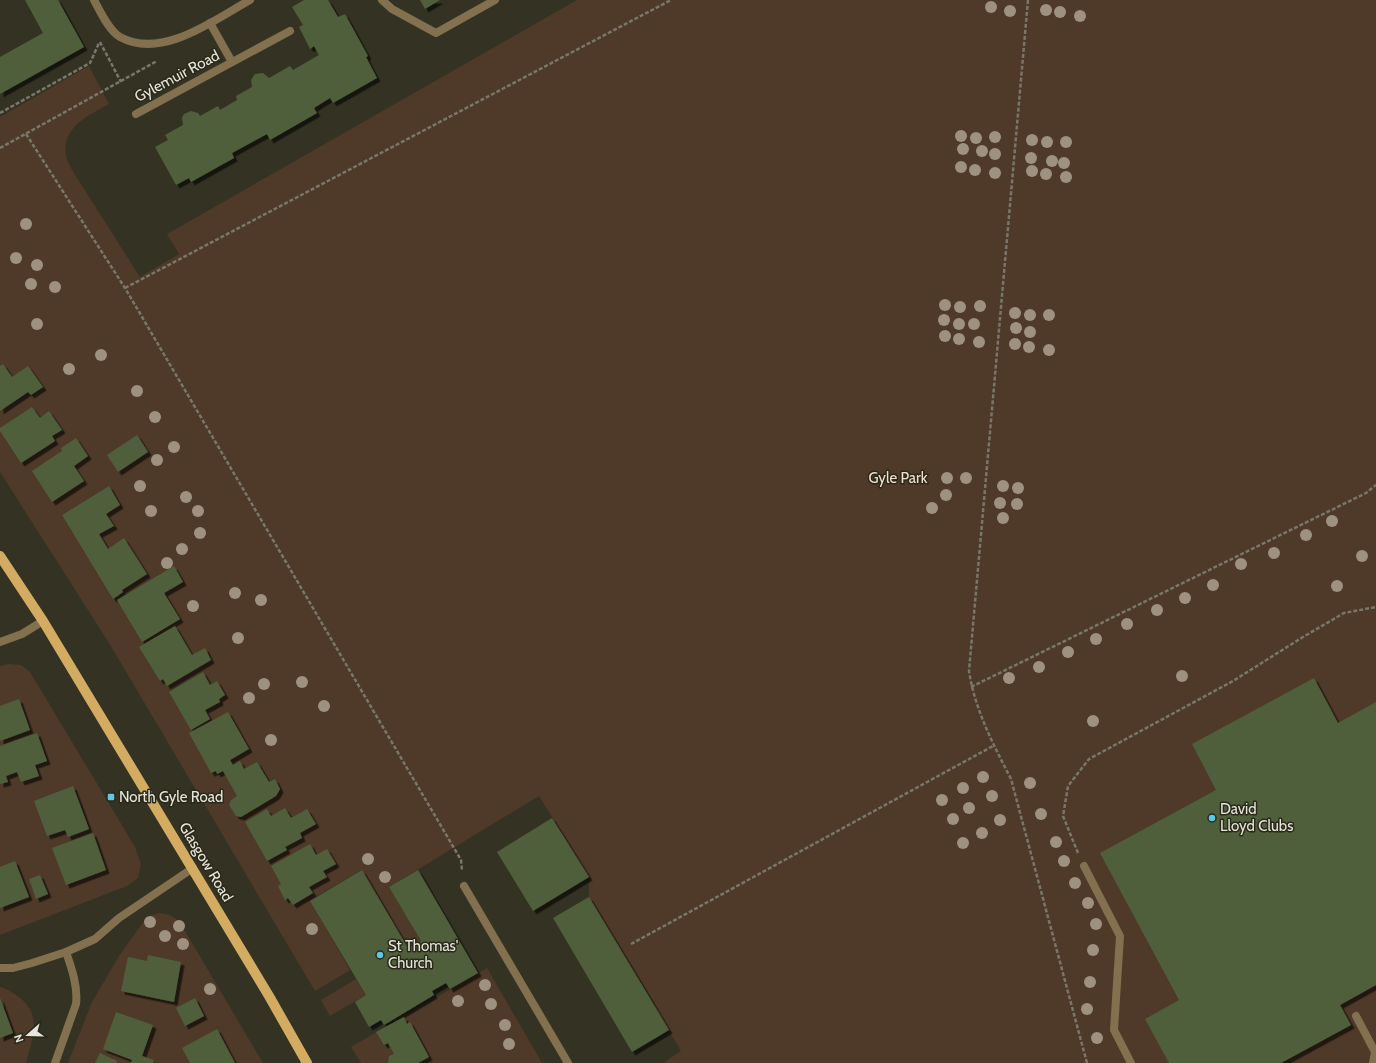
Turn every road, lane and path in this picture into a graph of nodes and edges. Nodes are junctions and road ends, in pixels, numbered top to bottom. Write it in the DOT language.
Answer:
graph roads {
  1 [pos="94,0"];
  2 [pos="250,0"];
  3 [pos="382,0"];
  4 [pos="495,0"];
  5 [pos="671,0"];
  6 [pos="1028,0"];
  7 [pos="210,23"];
  8 [pos="107,24"];
  9 [pos="290,31"];
  10 [pos="99,43"];
  11 [pos="162,43"];
  12 [pos="232,62"];
  13 [pos="121,82"];
  14 [pos="0,114"];
  15 [pos="136,114"];
  16 [pos="26,134"];
  17 [pos="0,148"];
  18 [pos="125,288"];
  19 [pos="1376,485"];
  20 [pos="0,556"];
  21 [pos="1376,607"];
  22 [pos="43,621"];
  23 [pos="0,642"];
  24 [pos="971,687"];
  25 [pos="994,746"];
  26 [pos="1084,866"];
  27 [pos="193,868"];
  28 [pos="464,886"];
  29 [pos="631,944"];
  30 [pos="66,952"];
  31 [pos="0,968"];
  32 [pos="1356,1016"];
  33 [pos="56,1063"];
  34 [pos="307,1063"];
  35 [pos="568,1063"];
  36 [pos="1087,1063"];
  37 [pos="1131,1063"];
  38 [pos="1373,1063"];
  1 -- 8 [label="street"];
  2 -- 7 [label="street"];
  3 -- 4 [label="street"];
  5 -- 18 [label="path"];
  6 -- 24 [label="path"];
  7 -- 11 [label="street"];
  7 -- 12 [label="street, Gylemuir Road"];
  8 -- 10 [label="path"];
  8 -- 11 [label="street"];
  9 -- 12 [label="street, Gylemuir Road"];
  10 -- 13 [label="path"];
  10 -- 14 [label="path"];
  11 -- 13 [label="path"];
  12 -- 15 [label="street, Gylemuir Road"];
  13 -- 16 [label="path"];
  16 -- 17 [label="path"];
  16 -- 18 [label="path"];
  18 -- 28 [label="path"];
  19 -- 24 [label="path"];
  20 -- 22 [label="main road, Glasgow Road"];
  21 -- 26 [label="path"];
  22 -- 23 [label="street"];
  22 -- 27 [label="main road, Glasgow Road"];
  24 -- 25 [label="path"];
  25 -- 29 [label="path"];
  25 -- 36 [label="path"];
  26 -- 37 [label="street"];
  27 -- 30 [label="street"];
  27 -- 34 [label="main road, Glasgow Road"];
  28 -- 35 [label="street"];
  30 -- 31 [label="street"];
  30 -- 33 [label="street"];
  32 -- 38 [label="street"];
}
